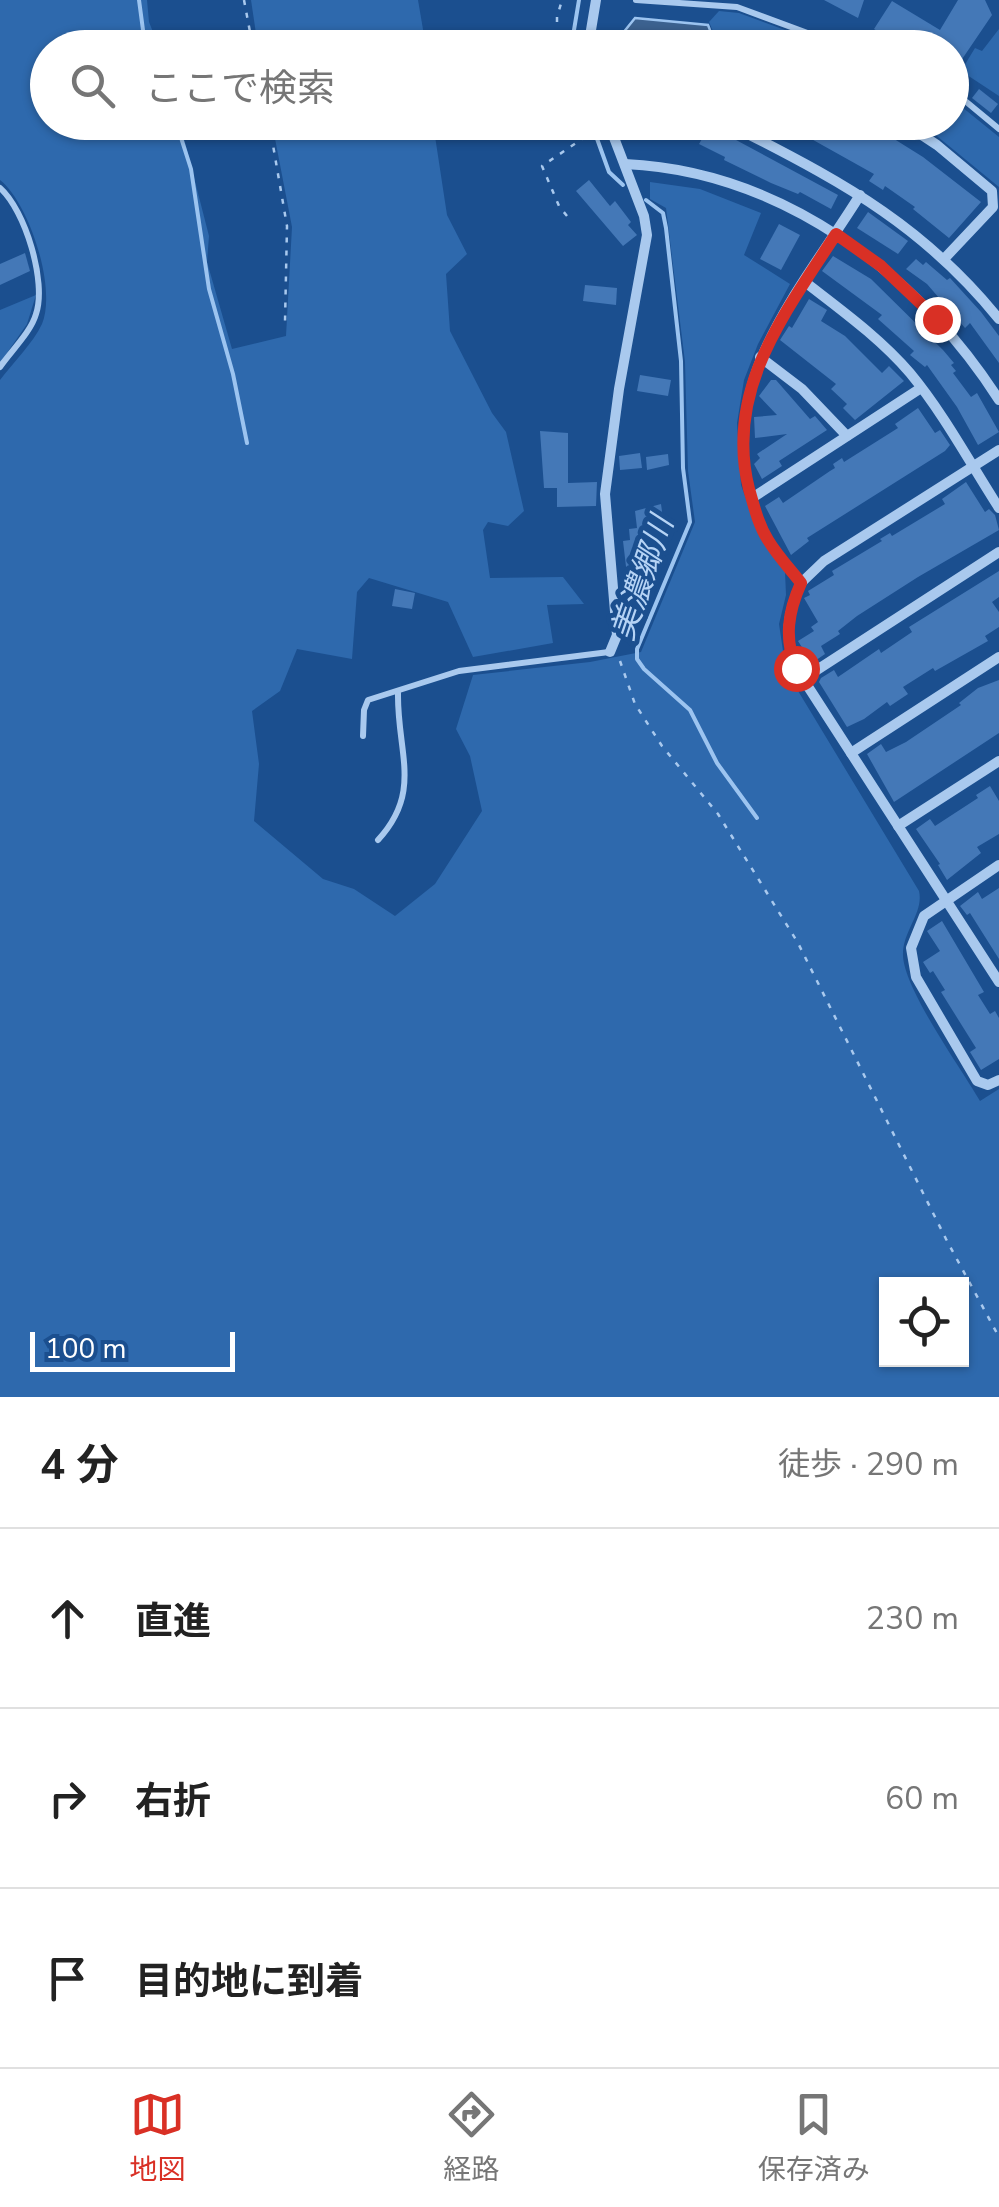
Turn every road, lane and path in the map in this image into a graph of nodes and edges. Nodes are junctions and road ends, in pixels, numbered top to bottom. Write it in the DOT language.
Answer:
graph roads {
  1 [pos="244,0"];
  2 [pos="562,0"];
  3 [pos="596,0"];
  4 [pos="636,0"];
  5 [pos="249,30"];
  6 [pos="557,30"];
  7 [pos="591,30"];
  8 [pos="799,30"];
  9 [pos="969,104"];
  10 [pos="999,129"];
  11 [pos="272,140"];
  12 [pos="581,140"];
  13 [pos="615,140"];
  14 [pos="759,140"];
  15 [pos="928,140"];
  16 [pos="625,164"];
  17 [pos="0,188"];
  18 [pos="860,195"];
  19 [pos="567,216"];
  20 [pos="836,234"];
  21 [pos="944,259"];
  22 [pos="805,282"];
  23 [pos="999,319"];
  24 [pos="285,322"];
  25 [pos="760,357"];
  26 [pos="0,366"];
  27 [pos="921,388"];
  28 [pos="999,400"];
  29 [pos="847,436"];
  30 [pos="999,450"];
  31 [pos="972,467"];
  32 [pos="752,498"];
  33 [pos="999,508"];
  34 [pos="999,552"];
  35 [pos="801,583"];
  36 [pos="610,652"];
  37 [pos="999,658"];
  38 [pos="804,679"];
  39 [pos="398,693"];
  40 [pos="363,736"];
  41 [pos="851,753"];
  42 [pos="999,761"];
  43 [pos="898,826"];
  44 [pos="378,840"];
  45 [pos="999,865"];
  46 [pos="946,900"];
  47 [pos="997,974"];
  48 [pos="999,1080"];
  49 [pos="999,1337"];
  1 -- 5 [label="path"];
  2 -- 6 [label="path"];
  3 -- 7 [label="street"];
  4 -- 8 [label="lane"];
  9 -- 10 [label="lane"];
  11 -- 24 [label="path"];
  12 -- 19 [label="path"];
  13 -- 16 [label="street"];
  14 -- 18 [label="street"];
  15 -- 21 [label="street"];
  16 -- 20 [label="street"];
  16 -- 36 [label="street"];
  17 -- 26 [label="lane"];
  18 -- 20 [label="street"];
  18 -- 21 [label="street"];
  20 -- 22 [label="street"];
  20 -- 28 [label="street"];
  21 -- 23 [label="street"];
  22 -- 25 [label="street"];
  22 -- 27 [label="street"];
  25 -- 29 [label="street"];
  25 -- 32 [label="street"];
  27 -- 29 [label="street"];
  27 -- 31 [label="street"];
  29 -- 32 [label="street"];
  30 -- 31 [label="street"];
  31 -- 33 [label="street"];
  31 -- 35 [label="street"];
  32 -- 35 [label="street"];
  34 -- 38 [label="street"];
  35 -- 38 [label="street"];
  36 -- 39 [label="lane"];
  36 -- 49 [label="path"];
  37 -- 41 [label="street"];
  38 -- 41 [label="street"];
  39 -- 40 [label="lane"];
  39 -- 44 [label="lane"];
  41 -- 43 [label="street"];
  42 -- 43 [label="street"];
  43 -- 46 [label="street"];
  45 -- 46 [label="street"];
  46 -- 47 [label="street"];
  46 -- 48 [label="street"];
}
